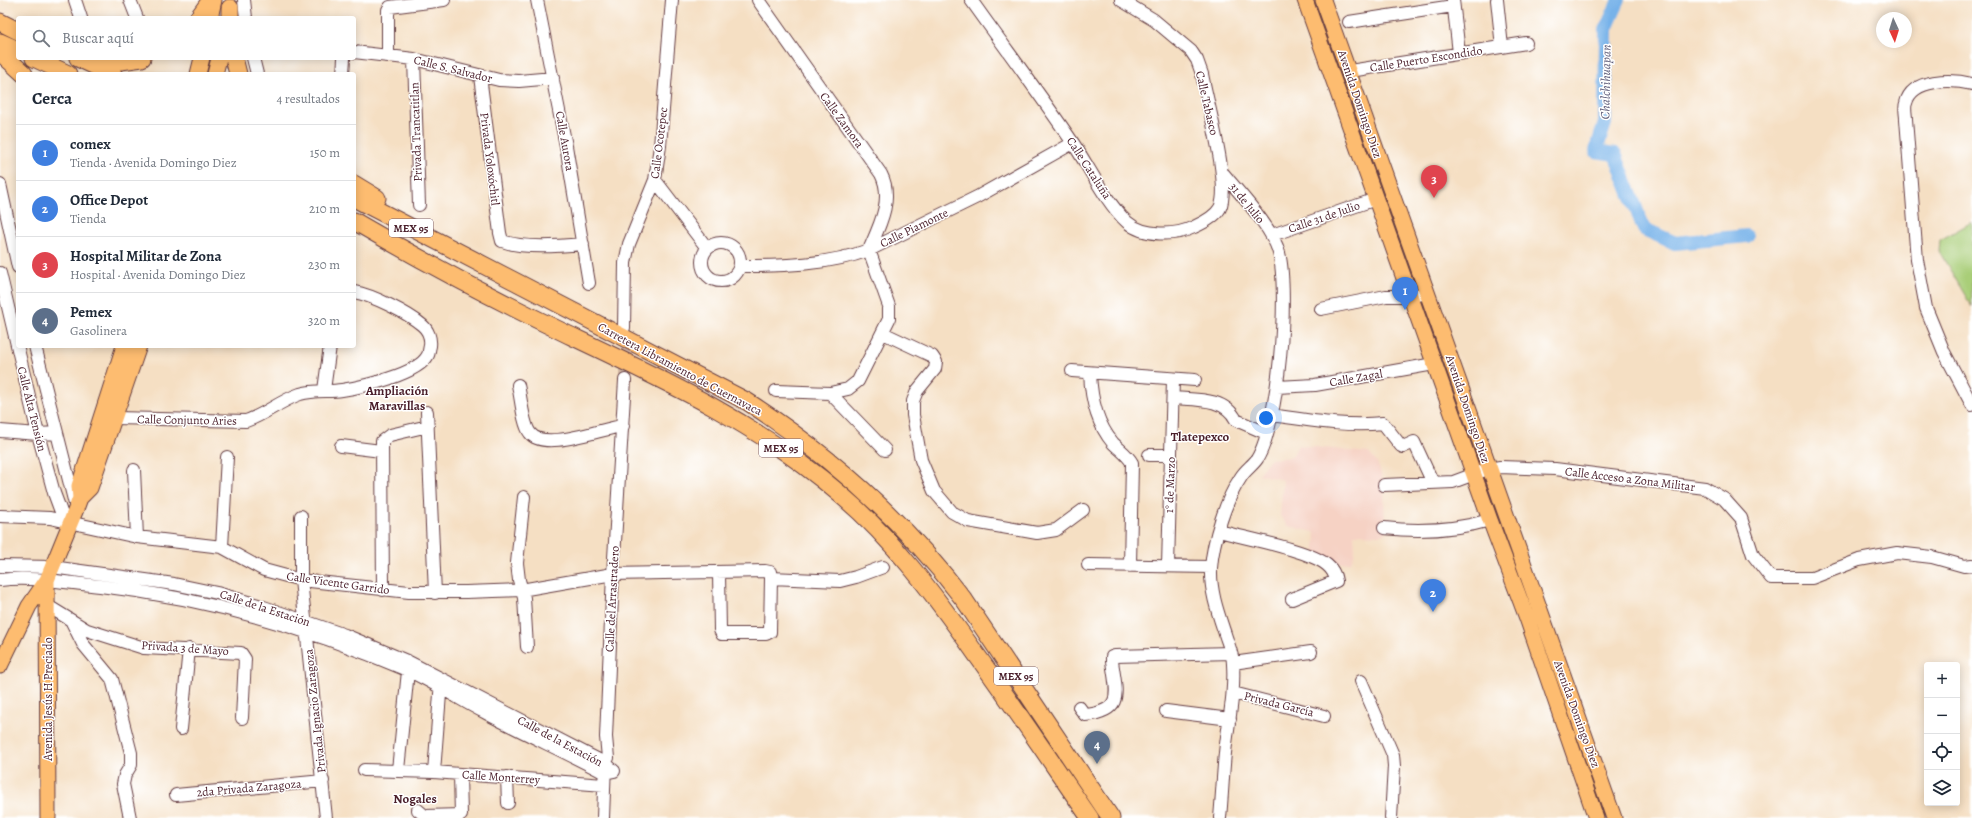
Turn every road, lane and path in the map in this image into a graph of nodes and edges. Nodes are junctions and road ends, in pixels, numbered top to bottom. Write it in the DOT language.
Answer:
graph roads {
  1 [pos="75,0"];
  2 [pos="130,0"];
  3 [pos="212,0"];
  4 [pos="444,0"];
  5 [pos="537,0"];
  6 [pos="672,0"];
  7 [pos="758,0"];
  8 [pos="971,0"];
  9 [pos="1121,0"];
  10 [pos="1305,0"];
  11 [pos="1323,0"];
  12 [pos="1497,0"];
  13 [pos="1453,3"];
  14 [pos="1407,6"];
  15 [pos="233,9"];
  16 [pos="80,16"];
  17 [pos="136,16"];
  18 [pos="200,16"];
  19 [pos="210,16"];
  20 [pos="243,16"];
  21 [pos="0,22"];
  22 [pos="1349,22"];
  23 [pos="16,30"];
  24 [pos="0,42"];
  25 [pos="1526,43"];
  26 [pos="1502,47"];
  27 [pos="16,49"];
  28 [pos="0,52"];
  29 [pos="356,52"];
  30 [pos="1459,53"];
  31 [pos="388,55"];
  32 [pos="414,59"];
  33 [pos="38,60"];
  34 [pos="82,60"];
  35 [pos="114,60"];
  36 [pos="128,60"];
  37 [pos="202,60"];
  38 [pos="218,60"];
  39 [pos="234,60"];
  40 [pos="254,60"];
  41 [pos="344,60"];
  42 [pos="1350,71"];
  43 [pos="22,72"];
  44 [pos="64,72"];
  45 [pos="109,72"];
  46 [pos="198,72"];
  47 [pos="216,72"];
  48 [pos="238,72"];
  49 [pos="256,72"];
  50 [pos="343,72"];
  51 [pos="480,76"];
  52 [pos="553,78"];
  53 [pos="1972,84"];
  54 [pos="1358,99"];
  55 [pos="1343,105"];
  56 [pos="1073,143"];
  57 [pos="1222,172"];
  58 [pos="656,180"];
  59 [pos="0,184"];
  60 [pos="356,185"];
  61 [pos="356,199"];
  62 [pos="1376,199"];
  63 [pos="418,205"];
  64 [pos="356,222"];
  65 [pos="356,231"];
  66 [pos="1272,235"];
  67 [pos="583,244"];
  68 [pos="707,248"];
  69 [pos="869,250"];
  70 [pos="415,257"];
  71 [pos="467,257"];
  72 [pos="16,258"];
  73 [pos="740,266"];
  74 [pos="0,273"];
  75 [pos="589,284"];
  76 [pos="1427,292"];
  77 [pos="356,293"];
  78 [pos="1412,296"];
  79 [pos="1321,309"];
  80 [pos="624,328"];
  81 [pos="883,333"];
  82 [pos="16,338"];
  83 [pos="18,348"];
  84 [pos="36,348"];
  85 [pos="124,348"];
  86 [pos="138,348"];
  87 [pos="330,348"];
  88 [pos="1434,364"];
  89 [pos="124,370"];
  90 [pos="1072,371"];
  91 [pos="1090,373"];
  92 [pos="1174,379"];
  93 [pos="625,380"];
  94 [pos="1195,380"];
  95 [pos="518,385"];
  96 [pos="1277,387"];
  97 [pos="324,390"];
  98 [pos="776,391"];
  99 [pos="830,393"];
  100 [pos="1173,398"];
  101 [pos="1972,405"];
  102 [pos="427,412"];
  103 [pos="1271,415"];
  104 [pos="114,418"];
  105 [pos="428,426"];
  106 [pos="623,426"];
  107 [pos="0,431"];
  108 [pos="57,433"];
  109 [pos="1266,433"];
  110 [pos="38,434"];
  111 [pos="341,446"];
  112 [pos="382,446"];
  113 [pos="885,450"];
  114 [pos="1149,454"];
  115 [pos="1171,455"];
  116 [pos="227,457"];
  117 [pos="1494,468"];
  118 [pos="134,470"];
  119 [pos="1474,475"];
  120 [pos="1433,483"];
  121 [pos="1384,485"];
  122 [pos="524,497"];
  123 [pos="1083,510"];
  124 [pos="73,512"];
  125 [pos="0,516"];
  126 [pos="301,516"];
  127 [pos="1490,520"];
  128 [pos="1384,528"];
  129 [pos="1219,532"];
  130 [pos="137,536"];
  131 [pos="222,547"];
  132 [pos="1088,565"];
  133 [pos="1972,565"];
  134 [pos="0,566"];
  135 [pos="1130,566"];
  136 [pos="1168,566"];
  137 [pos="883,567"];
  138 [pos="1212,567"];
  139 [pos="50,573"];
  140 [pos="719,573"];
  141 [pos="613,574"];
  142 [pos="772,578"];
  143 [pos="0,580"];
  144 [pos="301,580"];
  145 [pos="383,590"];
  146 [pos="521,590"];
  147 [pos="435,593"];
  148 [pos="1292,599"];
  149 [pos="48,606"];
  150 [pos="72,622"];
  151 [pos="306,626"];
  152 [pos="527,647"];
  153 [pos="189,649"];
  154 [pos="1311,652"];
  155 [pos="1232,658"];
  156 [pos="0,666"];
  157 [pos="408,671"];
  158 [pos="1361,681"];
  159 [pos="441,683"];
  160 [pos="1233,693"];
  161 [pos="1079,707"];
  162 [pos="1166,711"];
  163 [pos="1324,716"];
  164 [pos="242,718"];
  165 [pos="1230,719"];
  166 [pos="181,729"];
  167 [pos="605,768"];
  168 [pos="364,770"];
  169 [pos="398,770"];
  170 [pos="434,772"];
  171 [pos="460,774"];
  172 [pos="507,777"];
  173 [pos="323,782"];
  174 [pos="604,785"];
  175 [pos="176,795"];
  176 [pos="508,803"];
  177 [pos="418,810"];
  178 [pos="48,818"];
  179 [pos="130,818"];
  180 [pos="326,818"];
  181 [pos="603,818"];
  182 [pos="1090,818"];
  183 [pos="1111,818"];
  184 [pos="1220,818"];
  185 [pos="1390,818"];
  186 [pos="1596,818"];
  187 [pos="1614,818"];
  1 -- 16 [label="street"];
  2 -- 17 [label="street"];
  3 -- 18 [label="highway"];
  3 -- 19 [label="main road"];
  4 -- 31 [label="street"];
  5 -- 52 [label="street, Calle Aurora"];
  6 -- 58 [label="street, Calle Ocotepec"];
  7 -- 69 [label="street, Calle Zamora"];
  8 -- 56 [label="street, Calle Cataluña"];
  9 -- 57 [label="street, Calle Tabasco"];
  10 -- 55 [label="main road, Avenida Domingo Diez"];
  11 -- 42 [label="main road, Avenida Domingo Diez"];
  12 -- 26 [label="street"];
  13 -- 14 [label="street"];
  13 -- 30 [label="street"];
  14 -- 22 [label="street"];
  15 -- 20 [label="street"];
  21 -- 23 [label="highway"];
  24 -- 27 [label="highway"];
  25 -- 26 [label="street, Calle Puerto Escondido"];
  26 -- 30 [label="street, Calle Puerto Escondido"];
  28 -- 43 [label="highway"];
  29 -- 31 [label="street, Calle S. Salvador"];
  30 -- 42 [label="street, Calle Puerto Escondido"];
  31 -- 32 [label="street, Calle S. Salvador"];
  32 -- 51 [label="street, Calle S. Salvador"];
  32 -- 63 [label="street, Privada Trancatitlan"];
  33 -- 44 [label="highway"];
  34 -- 45 [label="highway"];
  35 -- 36 [label="highway"];
  37 -- 46 [label="main road"];
  38 -- 47 [label="main road"];
  39 -- 48 [label="highway"];
  40 -- 49 [label="street"];
  41 -- 50 [label="street"];
  42 -- 54 [label="main road, Avenida Domingo Diez"];
  51 -- 52 [label="street, Calle S. Salvador"];
  51 -- 67 [label="street, Privada Yoloxóchitl"];
  52 -- 67 [label="street, Calle Aurora"];
  53 -- 101 [label="street"];
  54 -- 55 [label="main road"];
  54 -- 76 [label="main road, Avenida Domingo Diez"];
  55 -- 62 [label="main road, Avenida Domingo Diez"];
  56 -- 57 [label="street, Calle Cataluña"];
  56 -- 69 [label="street, Calle Piamonte"];
  57 -- 66 [label="street, 31 de Julio"];
  58 -- 68 [label="street"];
  58 -- 80 [label="street, Calle Ocotepec"];
  59 -- 72 [label="street"];
  60 -- 71 [label="highway"];
  61 -- 71 [label="highway, Carretera Libramiento de Cuernavaca / MEX 95"];
  62 -- 66 [label="street, Calle 31 de Julio"];
  62 -- 78 [label="main road, Avenida Domingo Diez"];
  64 -- 70 [label="highway, Carretera Libramiento de Cuernavaca / MEX 95"];
  65 -- 70 [label="highway"];
  66 -- 96 [label="street, 31 de Julio"];
  67 -- 75 [label="street, Calle Aurora"];
  68 -- 73 [label="street"];
  68 -- 73 [label="street"];
  69 -- 73 [label="street, Calle Piamonte"];
  69 -- 81 [label="street"];
  70 -- 182 [label="highway, Carretera Libramiento de Cuernavaca / MEX 95"];
  71 -- 183 [label="highway, Carretera Libramiento de Cuernavaca / MEX 95"];
  74 -- 82 [label="street, Calle Alta Tensión"];
  76 -- 78 [label="street"];
  76 -- 117 [label="main road, Avenida Domingo Diez"];
  77 -- 97 [label="street, Calle Conjunto Aries"];
  78 -- 79 [label="street"];
  78 -- 88 [label="main road, Avenida Domingo Diez"];
  81 -- 99 [label="street"];
  81 -- 123 [label="street"];
  83 -- 110 [label="street, Calle Alta Tensión"];
  84 -- 108 [label="street, Calle Alta Tensión"];
  85 -- 89 [label="main road"];
  86 -- 89 [label="main road"];
  87 -- 97 [label="street"];
  88 -- 96 [label="street, Calle Zagal"];
  88 -- 119 [label="main road, Avenida Domingo Diez"];
  89 -- 104 [label="main road"];
  89 -- 124 [label="main road"];
  90 -- 91 [label="street"];
  91 -- 92 [label="street"];
  91 -- 135 [label="street"];
  92 -- 94 [label="street"];
  92 -- 100 [label="street, 1° de Marzo"];
  93 -- 106 [label="street, Calle del Arrastradero"];
  95 -- 106 [label="street"];
  96 -- 103 [label="street, 31 de Julio"];
  97 -- 104 [label="street, Calle Conjunto Aries"];
  98 -- 99 [label="street"];
  99 -- 113 [label="street"];
  100 -- 109 [label="street"];
  100 -- 115 [label="street, 1° de Marzo"];
  102 -- 105 [label="street"];
  103 -- 109 [label="street, 31 de Julio"];
  103 -- 120 [label="street"];
  104 -- 124 [label="main road"];
  105 -- 112 [label="street"];
  105 -- 147 [label="street"];
  106 -- 141 [label="street, Calle del Arrastradero"];
  107 -- 110 [label="street"];
  108 -- 110 [label="street"];
  108 -- 124 [label="street, Calle Alta Tensión"];
  109 -- 129 [label="street, 31 de Julio"];
  110 -- 124 [label="street, Calle Alta Tensión"];
  111 -- 112 [label="street"];
  112 -- 145 [label="street"];
  114 -- 115 [label="street"];
  115 -- 136 [label="street, 1° de Marzo"];
  116 -- 131 [label="street"];
  117 -- 119 [label="street"];
  117 -- 133 [label="street, Calle Acceso a Zona Militar"];
  117 -- 187 [label="main road, Avenida Domingo Diez"];
  118 -- 130 [label="street"];
  119 -- 120 [label="street"];
  119 -- 127 [label="main road, Avenida Domingo Diez"];
  120 -- 121 [label="street"];
  122 -- 146 [label="street"];
  124 -- 125 [label="street, Calle Vicente Garrido"];
  124 -- 130 [label="street, Calle Vicente Garrido"];
  124 -- 139 [label="main road"];
  126 -- 144 [label="street, Privada Ignacio Zaragoza"];
  127 -- 128 [label="street"];
  127 -- 186 [label="main road, Avenida Domingo Diez"];
  129 -- 138 [label="street, 31 de Julio"];
  129 -- 148 [label="street"];
  130 -- 131 [label="street, Calle Vicente Garrido"];
  131 -- 144 [label="street, Calle Vicente Garrido"];
  132 -- 135 [label="street"];
  134 -- 139 [label="street, Calle de la Estación"];
  135 -- 136 [label="street"];
  136 -- 138 [label="street"];
  137 -- 142 [label="street"];
  138 -- 155 [label="street, 31 de Julio"];
  139 -- 143 [label="street, Calle de la Estación"];
  139 -- 149 [label="main road, Avenida Jesús H Preciado"];
  139 -- 151 [label="street, Calle de la Estación"];
  139 -- 156 [label="main road"];
  140 -- 141 [label="street, Calle Vicente Garrido"];
  140 -- 142 [label="street, Calle Vicente Garrido"];
  140 -- 142 [label="street"];
  141 -- 146 [label="street, Calle Vicente Garrido"];
  141 -- 167 [label="street, Calle del Arrastradero"];
  144 -- 145 [label="street, Calle Vicente Garrido"];
  144 -- 151 [label="street, Privada Ignacio Zaragoza"];
  145 -- 147 [label="street, Calle Vicente Garrido"];
  146 -- 147 [label="street, Calle Vicente Garrido"];
  146 -- 152 [label="street"];
  149 -- 150 [label="street, Privada 3 de Mayo"];
  149 -- 178 [label="main road, Avenida Jesús H Preciado"];
  150 -- 153 [label="street, Privada 3 de Mayo"];
  150 -- 179 [label="street"];
  151 -- 157 [label="street, Calle de la Estación"];
  151 -- 159 [label="street, Calle de la Estación"];
  151 -- 173 [label="street, Privada Ignacio Zaragoza"];
  153 -- 164 [label="street, Privada 3 de Mayo"];
  153 -- 166 [label="street"];
  154 -- 155 [label="street"];
  155 -- 160 [label="street, 31 de Julio"];
  155 -- 161 [label="street"];
  157 -- 159 [label="street, Calle de la Estación"];
  157 -- 169 [label="street"];
  158 -- 185 [label="street"];
  159 -- 167 [label="street, Calle de la Estación"];
  159 -- 170 [label="street"];
  160 -- 163 [label="street, Privada García"];
  160 -- 165 [label="street, 31 de Julio"];
  162 -- 165 [label="street"];
  165 -- 184 [label="street, 31 de Julio"];
  167 -- 174 [label="street, Calle del Arrastradero"];
  168 -- 169 [label="street, Calle Monterrey"];
  169 -- 170 [label="street, Calle Monterrey"];
  170 -- 171 [label="street, Calle Monterrey"];
  171 -- 172 [label="street, Calle Monterrey"];
  171 -- 177 [label="street"];
  172 -- 174 [label="street, Calle Monterrey"];
  172 -- 176 [label="street"];
  173 -- 175 [label="street, 2da Privada Zaragoza"];
  173 -- 180 [label="street, Privada Ignacio Zaragoza"];
  174 -- 181 [label="street, Calle del Arrastradero"];
}
